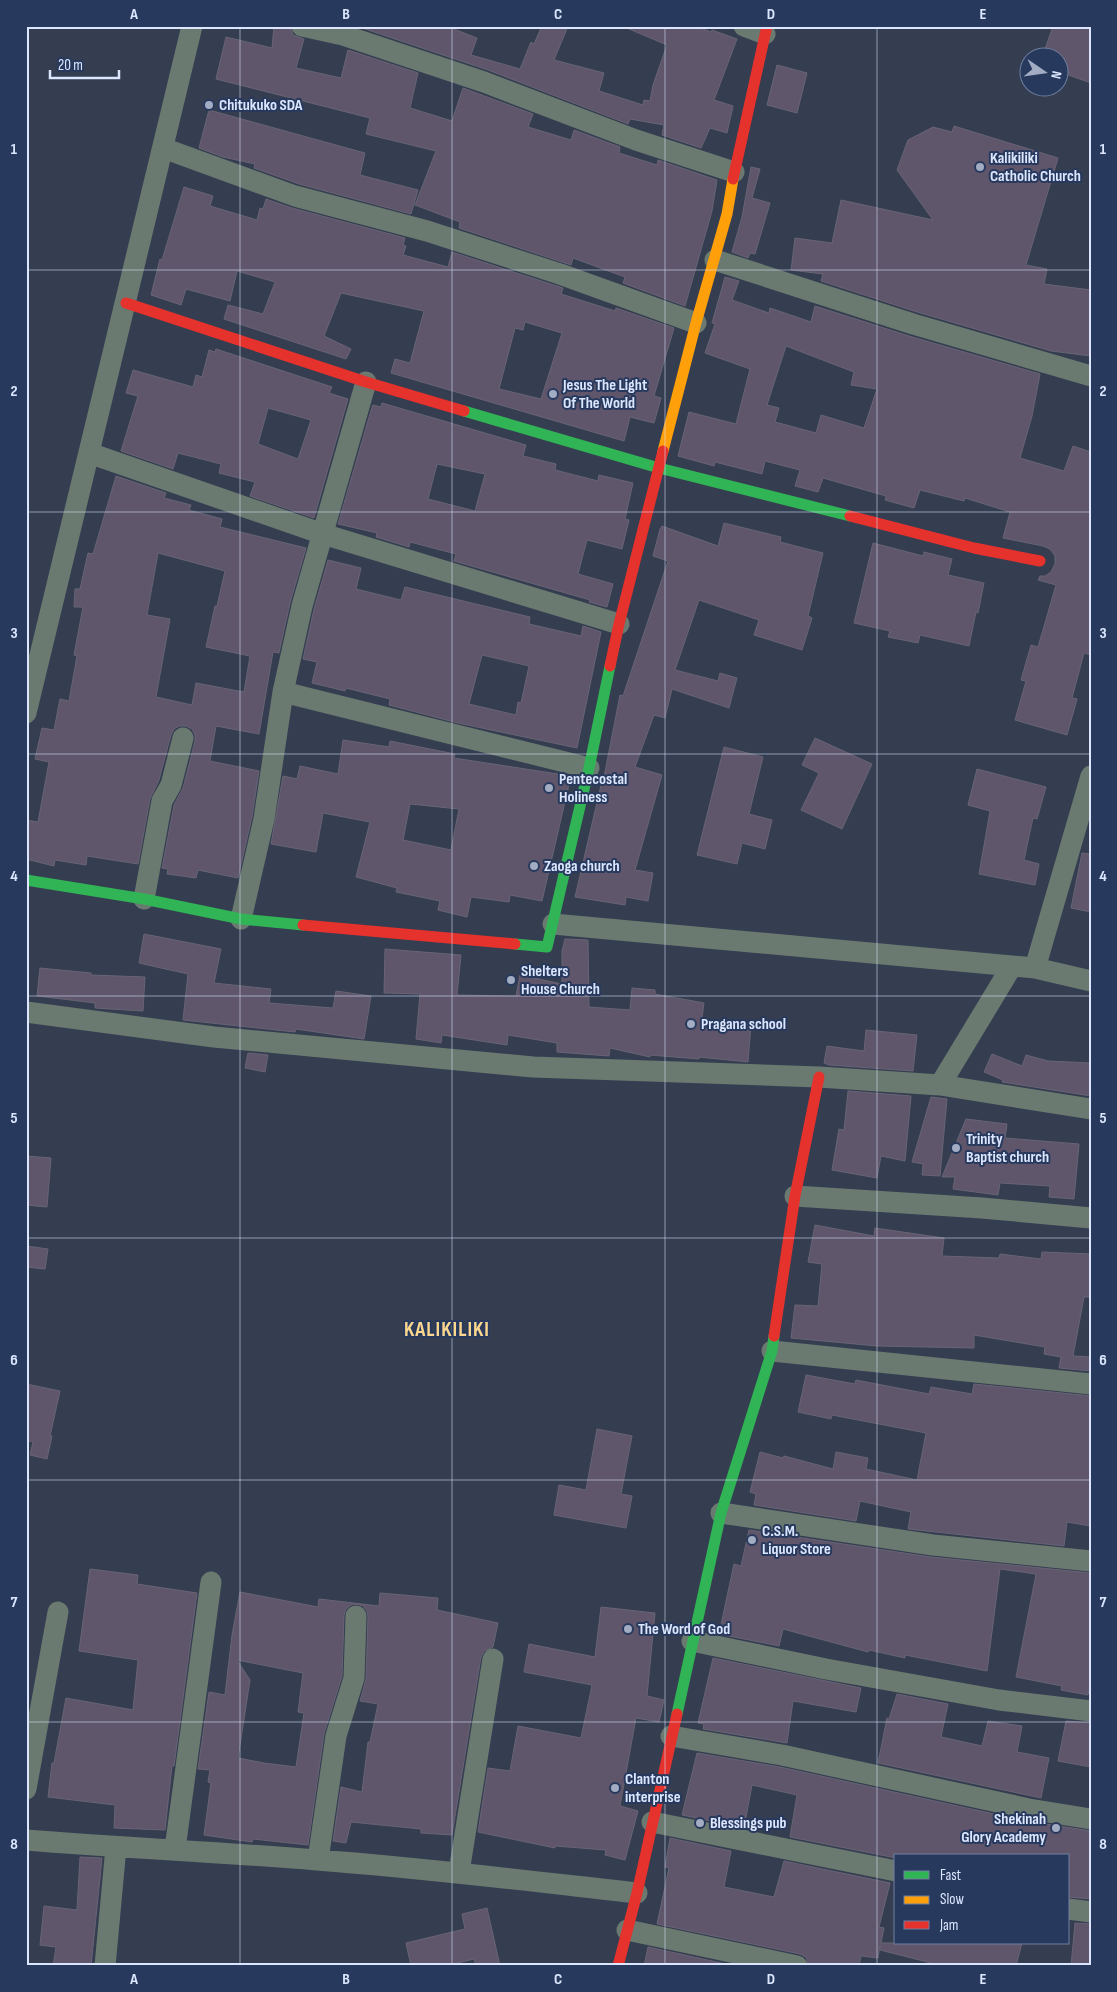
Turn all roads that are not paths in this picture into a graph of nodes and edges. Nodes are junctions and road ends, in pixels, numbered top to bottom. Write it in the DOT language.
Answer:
graph roads {
  1 [pos="192,26"];
  2 [pos="302,26"];
  3 [pos="744,26"];
  4 [pos="766,30"];
  5 [pos="163,148"];
  6 [pos="734,172"];
  7 [pos="714,260"];
  8 [pos="126,303"];
  9 [pos="696,323"];
  10 [pos="1091,376"];
  11 [pos="366,382"];
  12 [pos="89,453"];
  13 [pos="660,468"];
  14 [pos="323,534"];
  15 [pos="1040,561"];
  16 [pos="619,624"];
  17 [pos="282,692"];
  18 [pos="26,713"];
  19 [pos="183,738"];
  20 [pos="589,768"];
  21 [pos="1091,776"];
  22 [pos="26,880"];
  23 [pos="144,899"];
  24 [pos="241,919"];
  25 [pos="553,924"];
  26 [pos="1012,966"];
  27 [pos="1035,968"];
  28 [pos="1091,981"];
  29 [pos="26,1012"];
  30 [pos="819,1077"];
  31 [pos="940,1085"];
  32 [pos="1091,1109"];
  33 [pos="794,1196"];
  34 [pos="1091,1218"];
  35 [pos="772,1350"];
  36 [pos="1091,1384"];
  37 [pos="721,1513"];
  38 [pos="1091,1561"];
  39 [pos="211,1582"];
  40 [pos="58,1612"];
  41 [pos="356,1616"];
  42 [pos="692,1641"];
  43 [pos="493,1659"];
  44 [pos="1091,1711"];
  45 [pos="670,1736"];
  46 [pos="26,1789"];
  47 [pos="1091,1819"];
  48 [pos="652,1822"];
  49 [pos="26,1840"];
  50 [pos="116,1847"];
  51 [pos="175,1849"];
  52 [pos="318,1860"];
  53 [pos="894,1871"];
  54 [pos="458,1872"];
  55 [pos="637,1893"];
  56 [pos="1070,1909"];
  57 [pos="1091,1912"];
  58 [pos="628,1930"];
  59 [pos="105,1966"];
  60 [pos="618,1966"];
  61 [pos="797,1966"];
  1 -- 5 [label="street"];
  2 -- 6 [label="street"];
  3 -- 4 [label="street"];
  4 -- 6 [label="street"];
  5 -- 8 [label="street"];
  5 -- 9 [label="street"];
  6 -- 7 [label="street"];
  7 -- 9 [label="street"];
  7 -- 10 [label="street"];
  8 -- 11 [label="street"];
  8 -- 12 [label="street"];
  9 -- 13 [label="street"];
  11 -- 13 [label="street"];
  11 -- 14 [label="street"];
  12 -- 14 [label="street"];
  12 -- 18 [label="street"];
  13 -- 15 [label="street"];
  13 -- 16 [label="street"];
  14 -- 16 [label="street"];
  14 -- 17 [label="street"];
  16 -- 20 [label="street"];
  17 -- 20 [label="street"];
  17 -- 24 [label="street"];
  19 -- 23 [label="street"];
  20 -- 25 [label="street"];
  21 -- 27 [label="street"];
  22 -- 23 [label="street"];
  23 -- 24 [label="street"];
  24 -- 25 [label="street"];
  25 -- 26 [label="street"];
  26 -- 27 [label="street"];
  26 -- 31 [label="street"];
  27 -- 28 [label="street"];
  29 -- 30 [label="street"];
  30 -- 31 [label="street"];
  30 -- 33 [label="street"];
  31 -- 32 [label="street"];
  33 -- 34 [label="street"];
  33 -- 35 [label="street"];
  35 -- 36 [label="street"];
  35 -- 37 [label="street"];
  37 -- 38 [label="street"];
  37 -- 42 [label="street"];
  39 -- 51 [label="street"];
  40 -- 46 [label="street"];
  41 -- 52 [label="street"];
  42 -- 44 [label="street"];
  42 -- 45 [label="street"];
  43 -- 54 [label="street"];
  45 -- 47 [label="street"];
  45 -- 48 [label="street"];
  48 -- 53 [label="street"];
  48 -- 55 [label="street"];
  49 -- 50 [label="street"];
  50 -- 51 [label="street"];
  50 -- 59 [label="street"];
  51 -- 52 [label="street"];
  52 -- 54 [label="street"];
  54 -- 55 [label="street"];
  55 -- 58 [label="street"];
  56 -- 57 [label="street"];
  58 -- 60 [label="street"];
  58 -- 61 [label="street"];
}
